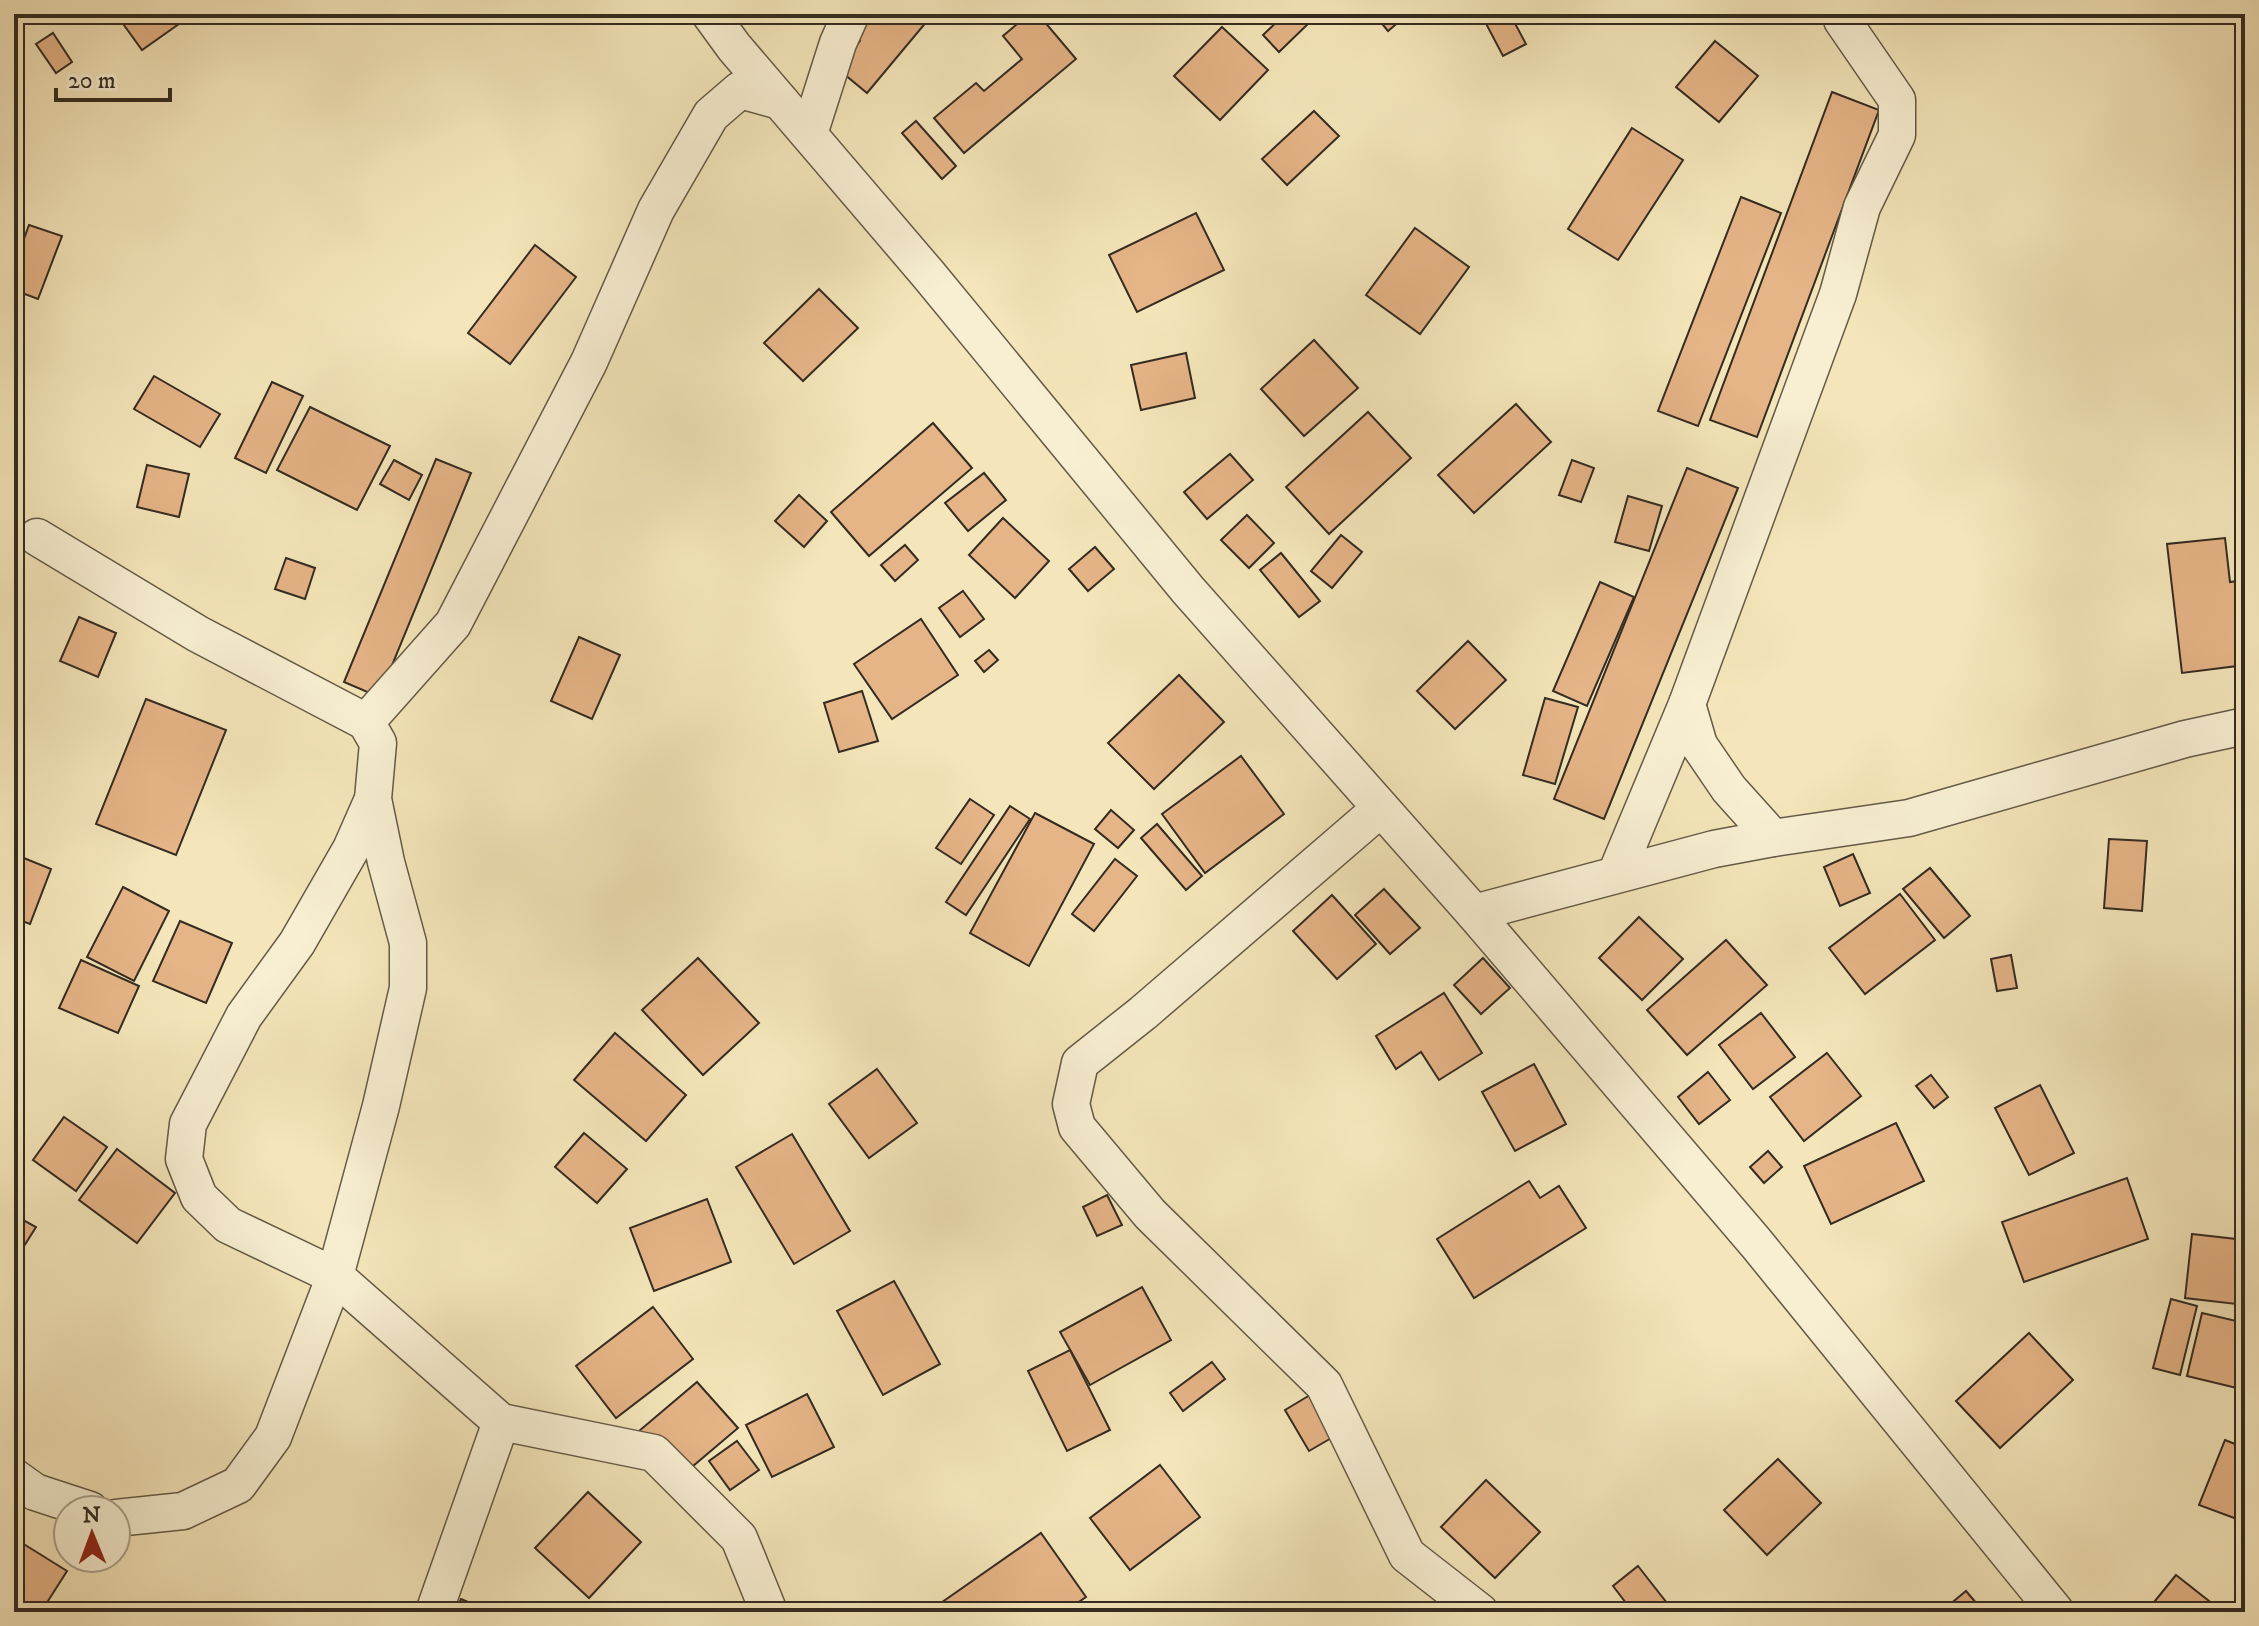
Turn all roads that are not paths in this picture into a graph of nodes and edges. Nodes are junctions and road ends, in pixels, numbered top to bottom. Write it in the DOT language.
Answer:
graph roads {
  1 [pos="710,14"];
  2 [pos="851,14"];
  3 [pos="1842,20"];
  4 [pos="780,101"];
  5 [pos="809,134"];
  6 [pos="37,537"];
  7 [pos="1687,704"];
  8 [pos="366,722"];
  9 [pos="2245,726"];
  10 [pos="373,799"];
  11 [pos="1380,809"];
  12 [pos="1773,838"];
  13 [pos="1616,874"];
  14 [pos="1474,913"];
  15 [pos="335,1276"];
  16 [pos="501,1422"];
  17 [pos="14,1477"];
  18 [pos="52,1498"];
  19 [pos="132,1516"];
  20 [pos="434,1612"];
  21 [pos="769,1612"];
  22 [pos="1480,1612"];
  23 [pos="2056,1612"];
  1 -- 4 [label="street"];
  2 -- 5 [label="street"];
  3 -- 7 [label="street"];
  4 -- 5 [label="street"];
  4 -- 8 [label="street"];
  5 -- 11 [label="street"];
  6 -- 8 [label="street"];
  7 -- 12 [label="street"];
  7 -- 13 [label="street"];
  8 -- 10 [label="street"];
  9 -- 12 [label="street"];
  10 -- 15 [label="street"];
  10 -- 15 [label="street"];
  11 -- 14 [label="street"];
  11 -- 22 [label="street"];
  12 -- 13 [label="street"];
  13 -- 14 [label="street"];
  14 -- 23 [label="street"];
  15 -- 16 [label="street"];
  15 -- 19 [label="street"];
  16 -- 20 [label="street"];
  16 -- 21 [label="street"];
  17 -- 18 [label="street"];
}
